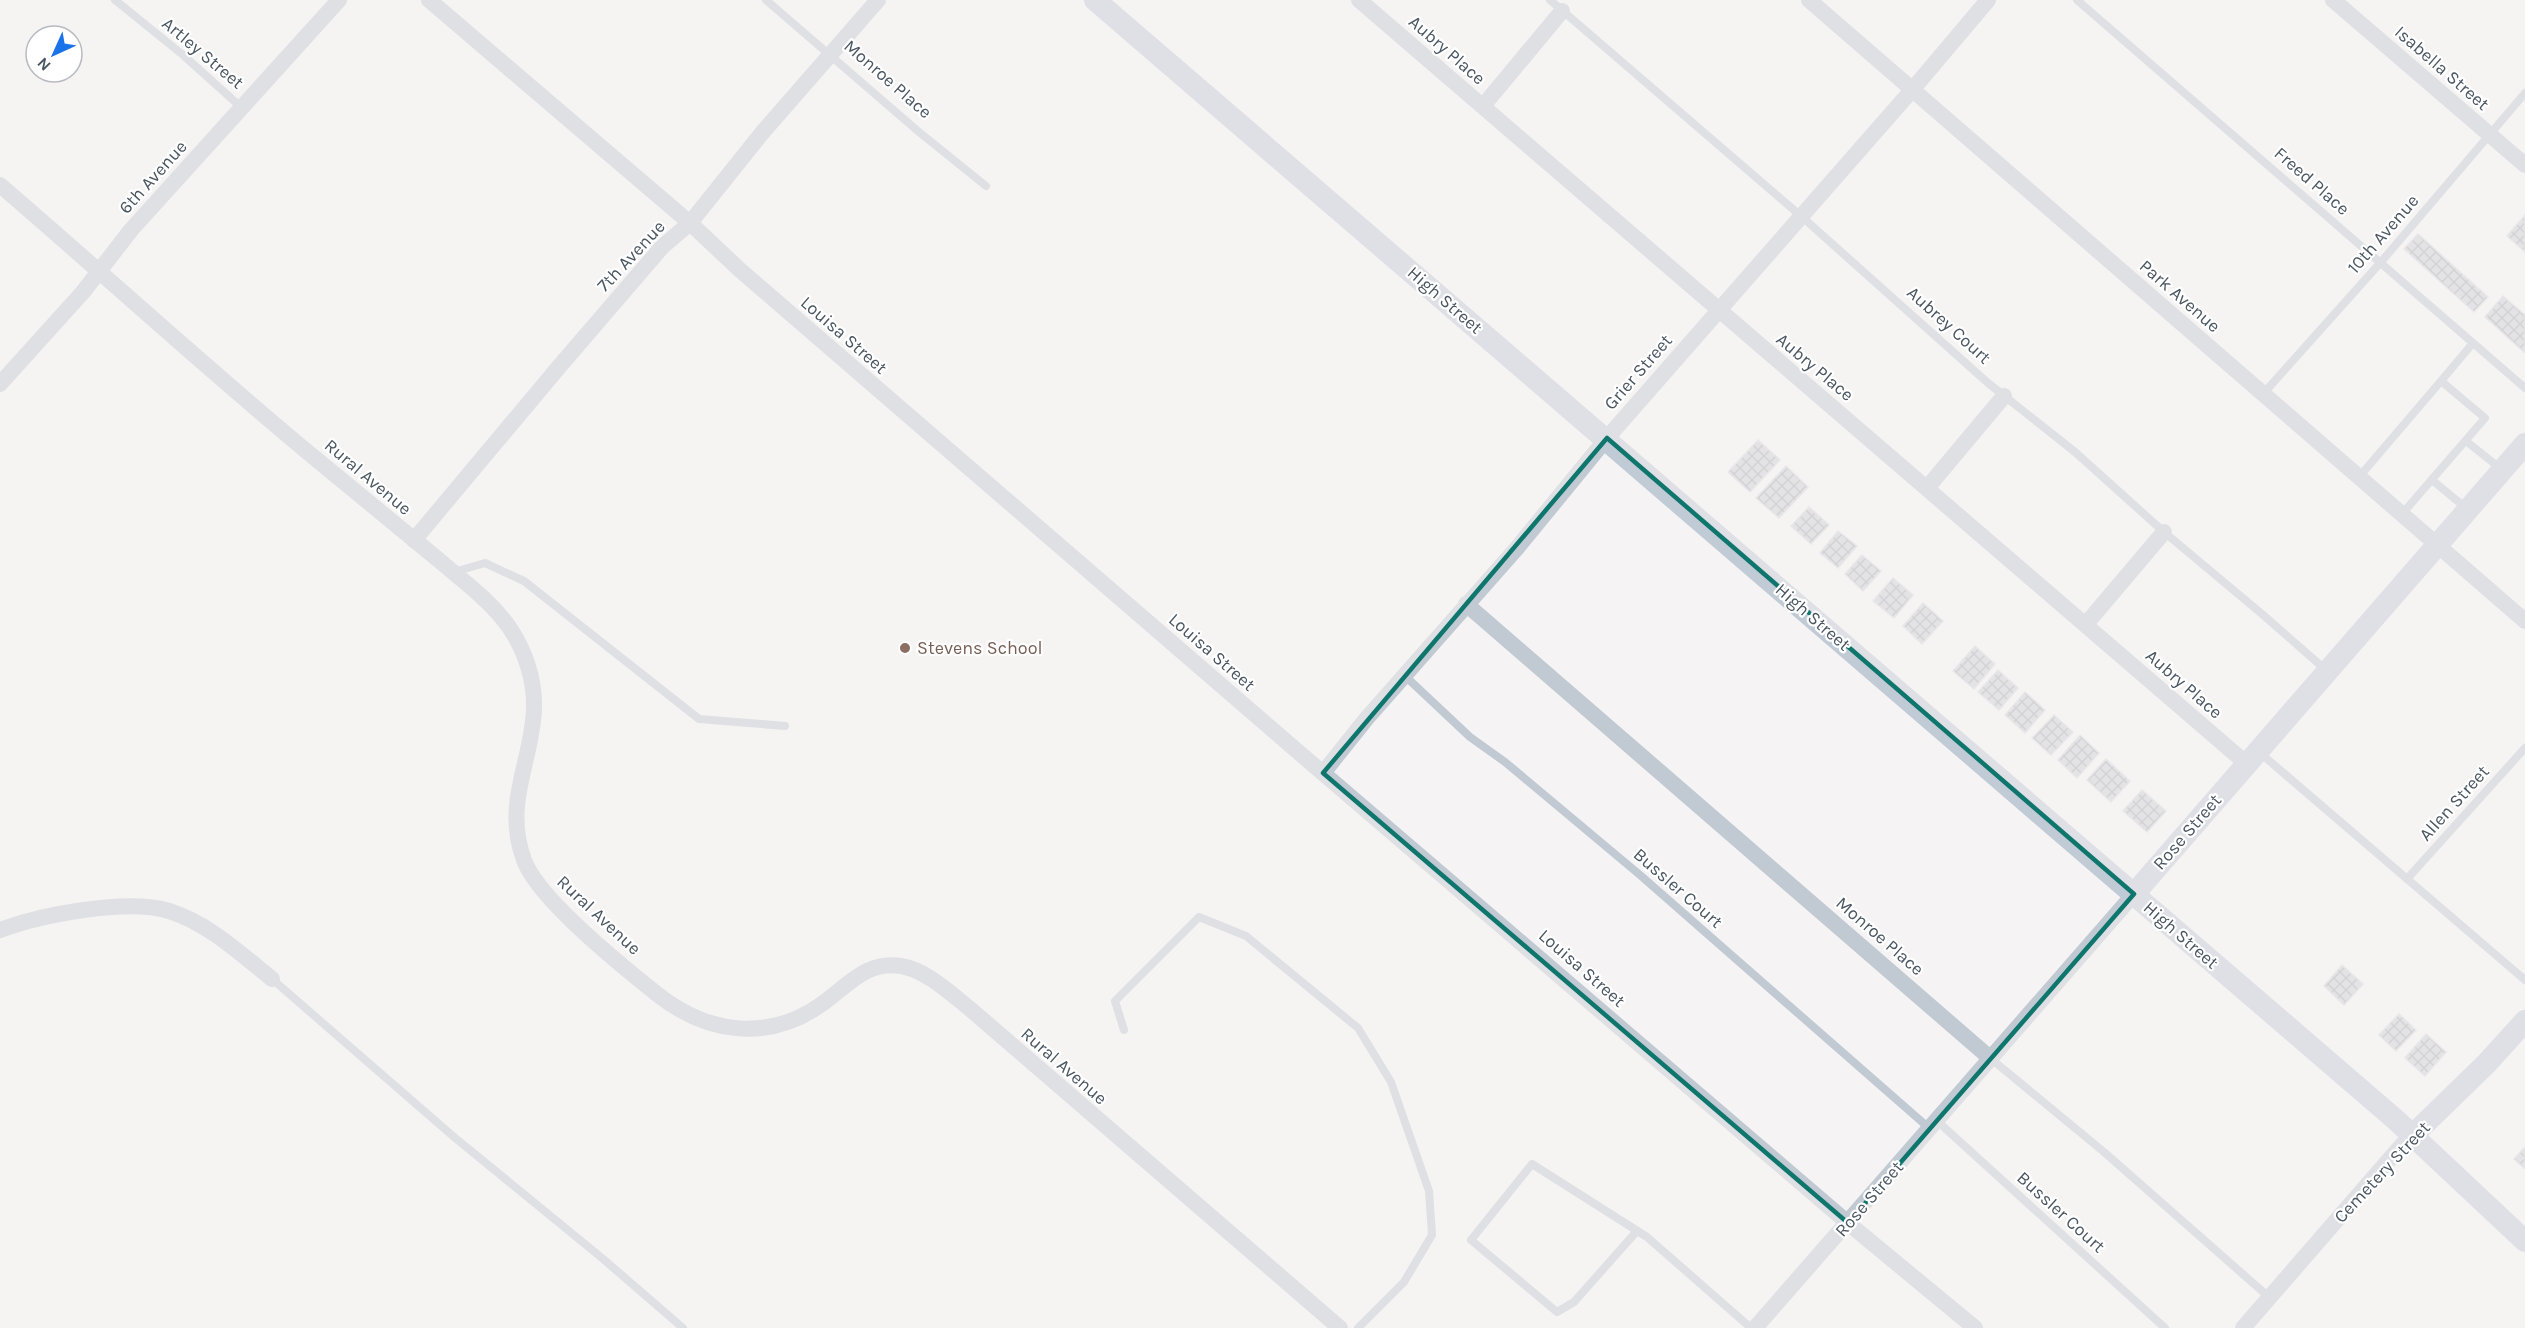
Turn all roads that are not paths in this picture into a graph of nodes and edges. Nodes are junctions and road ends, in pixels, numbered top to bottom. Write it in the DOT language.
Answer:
graph roads {
  1 [pos="115,0"];
  2 [pos="339,0"];
  3 [pos="429,0"];
  4 [pos="766,0"];
  5 [pos="878,0"];
  6 [pos="1095,0"];
  7 [pos="1359,0"];
  8 [pos="1809,0"];
  9 [pos="1988,0"];
  10 [pos="2077,0"];
  11 [pos="2333,0"];
  12 [pos="1555,11"];
  13 [pos="831,55"];
  14 [pos="1912,90"];
  15 [pos="2525,93"];
  16 [pos="1483,106"];
  17 [pos="242,108"];
  18 [pos="2490,135"];
  19 [pos="2525,165"];
  20 [pos="0,185"];
  21 [pos="986,186"];
  22 [pos="1801,216"];
  23 [pos="690,223"];
  24 [pos="2381,262"];
  25 [pos="100,271"];
  26 [pos="1718,309"];
  27 [pos="2473,343"];
  28 [pos="2441,381"];
  29 [pos="0,384"];
  30 [pos="2525,388"];
  31 [pos="2263,394"];
  32 [pos="2004,396"];
  33 [pos="1606,438"];
  34 [pos="2466,441"];
  35 [pos="2525,444"];
  36 [pos="2503,470"];
  37 [pos="2359,477"];
  38 [pos="2432,480"];
  39 [pos="1927,488"];
  40 [pos="2468,510"];
  41 [pos="2402,514"];
  42 [pos="2164,532"];
  43 [pos="414,540"];
  44 [pos="2437,545"];
  45 [pos="453,573"];
  46 [pos="1466,604"];
  47 [pos="2525,621"];
  48 [pos="2086,624"];
  49 [pos="2327,672"];
  50 [pos="1404,675"];
  51 [pos="784,726"];
  52 [pos="2525,748"];
  53 [pos="2252,758"];
  54 [pos="1323,773"];
  55 [pos="2407,879"];
  56 [pos="2134,894"];
  57 [pos="0,930"];
  58 [pos="273,979"];
  59 [pos="2525,980"];
  60 [pos="2525,1021"];
  61 [pos="1124,1030"];
  62 [pos="1990,1058"];
  63 [pos="1933,1124"];
  64 [pos="2413,1136"];
  65 [pos="1848,1223"];
  66 [pos="1637,1231"];
  67 [pos="2525,1241"];
  68 [pos="2270,1298"];
  69 [pos="683,1328"];
  70 [pos="1340,1328"];
  71 [pos="1358,1328"];
  72 [pos="1753,1328"];
  73 [pos="1976,1328"];
  74 [pos="2164,1328"];
  75 [pos="2243,1328"];
  1 -- 17 [label="lane, Artley Street"];
  2 -- 17 [label="street, 6th Avenue"];
  3 -- 23 [label="street, Louisa Street"];
  4 -- 13 [label="lane, Monroe Place"];
  5 -- 13 [label="street, 7th Avenue"];
  6 -- 33 [label="main road, High Street"];
  7 -- 16 [label="street, Aubry Place"];
  8 -- 14 [label="street, Park Avenue"];
  9 -- 14 [label="street, Grier Street"];
  10 -- 24 [label="lane, Freed Place"];
  11 -- 18 [label="street, Isabella Street"];
  12 -- 16 [label="street"];
  12 -- 22 [label="lane, Aubrey Court"];
  13 -- 21 [label="lane, Monroe Place"];
  13 -- 23 [label="street, 7th Avenue"];
  14 -- 22 [label="street, Grier Street"];
  14 -- 31 [label="street, Park Avenue"];
  15 -- 18 [label="lane, 10th Avenue"];
  16 -- 26 [label="street, Aubry Place"];
  17 -- 25 [label="street, 6th Avenue"];
  18 -- 19 [label="street, Isabella Street"];
  18 -- 24 [label="lane, 10th Avenue"];
  20 -- 25 [label="street, Rural Avenue"];
  22 -- 26 [label="street, Grier Street"];
  22 -- 32 [label="lane, Aubrey Court"];
  23 -- 43 [label="street, 7th Avenue"];
  23 -- 54 [label="street, Louisa Street"];
  24 -- 27 [label="lane, Freed Place"];
  24 -- 31 [label="lane, 10th Avenue"];
  25 -- 29 [label="street, 6th Avenue"];
  25 -- 43 [label="street, Rural Avenue"];
  26 -- 33 [label="street, Grier Street"];
  26 -- 39 [label="street, Aubry Place"];
  27 -- 28 [label="lane"];
  27 -- 30 [label="lane, Freed Place"];
  28 -- 34 [label="lane"];
  28 -- 37 [label="lane"];
  31 -- 37 [label="street, Park Avenue"];
  32 -- 39 [label="street"];
  32 -- 42 [label="lane, Aubrey Court"];
  33 -- 46 [label="street, Grier Street"];
  33 -- 56 [label="main road, High Street"];
  34 -- 36 [label="lane"];
  34 -- 38 [label="lane"];
  35 -- 36 [label="main road, Rose Street"];
  36 -- 40 [label="main road, Rose Street"];
  37 -- 41 [label="street, Park Avenue"];
  38 -- 40 [label="lane"];
  38 -- 41 [label="lane"];
  39 -- 48 [label="street, Aubry Place"];
  40 -- 44 [label="main road, Rose Street"];
  41 -- 44 [label="street, Park Avenue"];
  42 -- 48 [label="street"];
  42 -- 49 [label="lane, Aubrey Court"];
  43 -- 45 [label="street, Rural Avenue"];
  44 -- 47 [label="street, Park Avenue"];
  44 -- 49 [label="main road, Rose Street"];
  45 -- 51 [label="lane"];
  45 -- 70 [label="street, Rural Avenue"];
  46 -- 50 [label="street, Grier Street"];
  46 -- 62 [label="street, Monroe Place"];
  48 -- 53 [label="street, Aubry Place"];
  49 -- 53 [label="main road, Rose Street"];
  50 -- 54 [label="street, Grier Street"];
  50 -- 63 [label="lane, Bussler Court"];
  52 -- 55 [label="lane, Allen Street"];
  53 -- 55 [label="lane, Aubry Place"];
  53 -- 56 [label="main road, Rose Street"];
  54 -- 65 [label="street, Louisa Street"];
  55 -- 59 [label="lane, Aubry Place"];
  56 -- 62 [label="street, Rose Street"];
  56 -- 64 [label="main road, High Street"];
  57 -- 58 [label="street"];
  58 -- 69 [label="lane"];
  60 -- 64 [label="main road, Cemetery Street"];
  61 -- 71 [label="lane"];
  62 -- 63 [label="street, Rose Street"];
  62 -- 68 [label="lane, Monroe Place"];
  63 -- 65 [label="street, Rose Street"];
  63 -- 74 [label="lane, Bussler Court"];
  64 -- 67 [label="main road, High Street"];
  64 -- 68 [label="street, Cemetery Street"];
  65 -- 72 [label="street, Rose Street"];
  65 -- 73 [label="street, Louisa Street"];
  66 -- 66 [label="lane"];
  66 -- 72 [label="lane"];
  68 -- 75 [label="street, Cemetery Street"];
}
